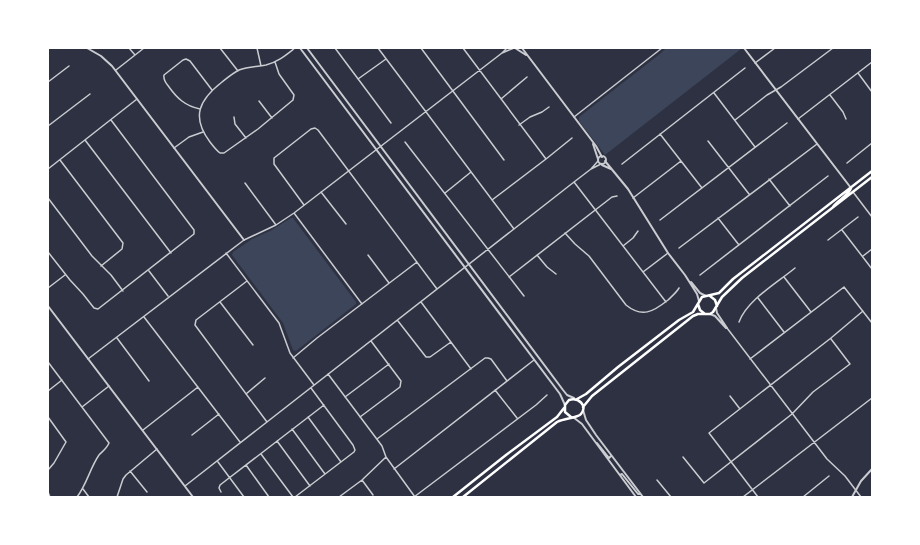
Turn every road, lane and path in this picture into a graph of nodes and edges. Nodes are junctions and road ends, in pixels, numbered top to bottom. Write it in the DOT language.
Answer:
graph roads {
  1 [pos="87,48"];
  2 [pos="129,48"];
  3 [pos="144,48"];
  4 [pos="220,48"];
  5 [pos="257,48"];
  6 [pos="295,48"];
  7 [pos="300,48"];
  8 [pos="307,48"];
  9 [pos="335,48"];
  10 [pos="378,48"];
  11 [pos="421,48"];
  12 [pos="463,48"];
  13 [pos="506,48"];
  14 [pos="514,48"];
  15 [pos="522,48"];
  16 [pos="662,48"];
  17 [pos="744,48"];
  18 [pos="775,48"];
  19 [pos="833,48"];
  20 [pos="502,53"];
  21 [pos="135,55"];
  22 [pos="528,56"];
  23 [pos="386,59"];
  24 [pos="275,62"];
  25 [pos="872,62"];
  26 [pos="755,63"];
  27 [pos="69,66"];
  28 [pos="261,66"];
  29 [pos="745,68"];
  30 [pos="116,70"];
  31 [pos="480,70"];
  32 [pos="238,71"];
  33 [pos="858,74"];
  34 [pos="527,78"];
  35 [pos="358,79"];
  36 [pos="48,82"];
  37 [pos="212,90"];
  38 [pos="776,90"];
  39 [pos="452,91"];
  40 [pos="872,92"];
  41 [pos="714,93"];
  42 [pos="90,94"];
  43 [pos="830,95"];
  44 [pos="137,99"];
  45 [pos="500,99"];
  46 [pos="259,101"];
  47 [pos="549,107"];
  48 [pos="200,108"];
  49 [pos="426,112"];
  50 [pos="234,117"];
  51 [pos="574,117"];
  52 [pos="272,118"];
  53 [pos="798,119"];
  54 [pos="846,119"];
  55 [pos="111,120"];
  56 [pos="734,120"];
  57 [pos="786,122"];
  58 [pos="391,123"];
  59 [pos="519,125"];
  60 [pos="48,126"];
  61 [pos="203,132"];
  62 [pos="660,134"];
  63 [pos="246,138"];
  64 [pos="572,138"];
  65 [pos="85,140"];
  66 [pos="708,141"];
  67 [pos="405,142"];
  68 [pos="593,143"];
  69 [pos="872,143"];
  70 [pos="817,144"];
  71 [pos="380,146"];
  72 [pos="755,147"];
  73 [pos="174,148"];
  74 [pos="376,149"];
  75 [pos="602,156"];
  76 [pos="546,159"];
  77 [pos="60,160"];
  78 [pos="504,160"];
  79 [pos="598,160"];
  80 [pos="605,161"];
  81 [pos="681,161"];
  82 [pos="847,163"];
  83 [pos="602,164"];
  84 [pos="622,164"];
  85 [pos="728,167"];
  86 [pos="48,169"];
  87 [pos="591,169"];
  88 [pos="349,170"];
  89 [pos="612,170"];
  90 [pos="872,171"];
  91 [pos="471,172"];
  92 [pos="828,176"];
  93 [pos="872,178"];
  94 [pos="769,179"];
  95 [pos="574,182"];
  96 [pos="245,183"];
  97 [pos="702,188"];
  98 [pos="851,188"];
  99 [pos="321,192"];
  100 [pos="853,192"];
  101 [pos="445,193"];
  102 [pos="749,194"];
  103 [pos="617,196"];
  104 [pos="48,198"];
  105 [pos="633,198"];
  106 [pos="492,200"];
  107 [pos="304,205"];
  108 [pos="790,206"];
  109 [pos="832,209"];
  110 [pos="595,210"];
  111 [pos="294,213"];
  112 [pos="858,217"];
  113 [pos="872,217"];
  114 [pos="718,218"];
  115 [pos="660,220"];
  116 [pos="346,224"];
  117 [pos="276,225"];
  118 [pos="514,228"];
  119 [pos="842,230"];
  120 [pos="638,231"];
  121 [pos="565,233"];
  122 [pos="244,240"];
  123 [pos="828,240"];
  124 [pos="739,245"];
  125 [pos="623,246"];
  126 [pos="679,248"];
  127 [pos="487,249"];
  128 [pos="872,249"];
  129 [pos="48,252"];
  130 [pos="171,253"];
  131 [pos="226,253"];
  132 [pos="668,253"];
  133 [pos="537,254"];
  134 [pos="368,255"];
  135 [pos="863,256"];
  136 [pos="417,262"];
  137 [pos="469,264"];
  138 [pos="101,266"];
  139 [pos="464,267"];
  140 [pos="795,268"];
  141 [pos="872,269"];
  142 [pos="149,271"];
  143 [pos="643,272"];
  144 [pos="556,274"];
  145 [pos="65,275"];
  146 [pos="685,275"];
  147 [pos="700,276"];
  148 [pos="509,277"];
  149 [pos="784,277"];
  150 [pos="247,281"];
  151 [pos="389,283"];
  152 [pos="48,288"];
  153 [pos="679,288"];
  154 [pos="438,289"];
  155 [pos="123,291"];
  156 [pos="524,296"];
  157 [pos="707,296"];
  158 [pos="169,297"];
  159 [pos="758,298"];
  160 [pos="220,302"];
  161 [pos="421,302"];
  162 [pos="666,302"];
  163 [pos="698,302"];
  164 [pos="362,304"];
  165 [pos="48,306"];
  166 [pos="716,307"];
  167 [pos="811,312"];
  168 [pos="863,312"];
  169 [pos="706,314"];
  170 [pos="710,314"];
  171 [pos="144,317"];
  172 [pos="397,320"];
  173 [pos="739,322"];
  174 [pos="872,323"];
  175 [pos="727,328"];
  176 [pos="784,332"];
  177 [pos="117,338"];
  178 [pos="831,338"];
  179 [pos="371,341"];
  180 [pos="450,342"];
  181 [pos="252,345"];
  182 [pos="293,358"];
  183 [pos="88,359"];
  184 [pos="750,359"];
  185 [pos="534,360"];
  186 [pos="48,362"];
  187 [pos="388,364"];
  188 [pos="471,369"];
  189 [pos="328,374"];
  190 [pos="265,378"];
  191 [pos="62,380"];
  192 [pos="149,381"];
  193 [pos="507,381"];
  194 [pos="109,386"];
  195 [pos="314,386"];
  196 [pos="771,386"];
  197 [pos="198,387"];
  198 [pos="311,388"];
  199 [pos="496,390"];
  200 [pos="48,391"];
  201 [pos="246,394"];
  202 [pos="547,395"];
  203 [pos="730,396"];
  204 [pos="345,397"];
  205 [pos="872,398"];
  206 [pos="575,399"];
  207 [pos="324,405"];
  208 [pos="564,406"];
  209 [pos="82,407"];
  210 [pos="583,409"];
  211 [pos="740,410"];
  212 [pos="219,414"];
  213 [pos="792,414"];
  214 [pos="48,417"];
  215 [pos="308,417"];
  216 [pos="360,417"];
  217 [pos="572,417"];
  218 [pos="518,418"];
  219 [pos="267,422"];
  220 [pos="142,430"];
  221 [pos="292,430"];
  222 [pos="192,435"];
  223 [pos="377,439"];
  224 [pos="277,441"];
  225 [pos="240,443"];
  226 [pos="596,443"];
  227 [pos="814,443"];
  228 [pos="157,449"];
  229 [pos="261,454"];
  230 [pos="612,456"];
  231 [pos="386,457"];
  232 [pos="683,457"];
  233 [pos="217,461"];
  234 [pos="731,461"];
  235 [pos="341,462"];
  236 [pos="246,465"];
  237 [pos="394,469"];
  238 [pos="872,469"];
  239 [pos="48,470"];
  240 [pos="130,471"];
  241 [pos="325,474"];
  242 [pos="620,475"];
  243 [pos="830,476"];
  244 [pos="230,478"];
  245 [pos="362,480"];
  246 [pos="657,480"];
  247 [pos="185,486"];
  248 [pos="310,486"];
  249 [pos="83,488"];
  250 [pos="753,490"];
  251 [pos="856,490"];
  252 [pos="48,492"];
  253 [pos="147,492"];
  254 [pos="221,492"];
  255 [pos="640,494"];
  256 [pos="373,495"];
  257 [pos="50,497"];
  258 [pos="77,497"];
  259 [pos="89,497"];
  260 [pos="117,497"];
  261 [pos="193,497"];
  262 [pos="244,497"];
  263 [pos="269,497"];
  264 [pos="294,497"];
  265 [pos="339,497"];
  266 [pos="415,497"];
  267 [pos="453,497"];
  268 [pos="463,497"];
  269 [pos="636,497"];
  270 [pos="643,497"];
  271 [pos="671,497"];
  272 [pos="743,497"];
  273 [pos="758,497"];
  274 [pos="803,497"];
  275 [pos="852,497"];
  276 [pos="862,497"];
  1 -- 30 [label="street"];
  2 -- 21 [label="street"];
  3 -- 21 [label="street"];
  4 -- 32 [label="street"];
  5 -- 28 [label="street"];
  6 -- 24 [label="street"];
  7 -- 74 [label="street"];
  8 -- 71 [label="street"];
  9 -- 35 [label="street"];
  10 -- 23 [label="street"];
  11 -- 39 [label="street"];
  12 -- 31 [label="street"];
  13 -- 20 [label="street"];
  14 -- 20 [label="street"];
  14 -- 22 [label="street"];
  15 -- 22 [label="street"];
  16 -- 51 [label="street"];
  17 -- 26 [label="street"];
  18 -- 26 [label="street"];
  19 -- 38 [label="street"];
  20 -- 31 [label="street"];
  21 -- 30 [label="street"];
  22 -- 51 [label="street"];
  23 -- 35 [label="street"];
  23 -- 49 [label="street"];
  24 -- 28 [label="street"];
  24 -- 52 [label="street"];
  25 -- 33 [label="street"];
  26 -- 38 [label="street"];
  27 -- 36 [label="street"];
  28 -- 32 [label="street"];
  29 -- 41 [label="street"];
  30 -- 44 [label="street"];
  31 -- 39 [label="street"];
  31 -- 45 [label="street"];
  32 -- 37 [label="street"];
  33 -- 40 [label="street"];
  33 -- 43 [label="street"];
  34 -- 45 [label="street"];
  35 -- 58 [label="street"];
  37 -- 48 [label="street"];
  37 -- 48 [label="street"];
  38 -- 53 [label="street"];
  38 -- 56 [label="street"];
  39 -- 49 [label="street"];
  39 -- 78 [label="street"];
  41 -- 56 [label="street"];
  41 -- 62 [label="street"];
  42 -- 60 [label="street"];
  43 -- 53 [label="street"];
  43 -- 54 [label="street"];
  44 -- 55 [label="street"];
  44 -- 73 [label="street"];
  45 -- 59 [label="street"];
  46 -- 52 [label="street"];
  47 -- 59 [label="street"];
  48 -- 61 [label="street"];
  49 -- 71 [label="street"];
  49 -- 91 [label="street"];
  50 -- 63 [label="street"];
  51 -- 68 [label="street"];
  52 -- 63 [label="street"];
  53 -- 70 [label="street"];
  55 -- 65 [label="street"];
  55 -- 130 [label="street"];
  56 -- 72 [label="street"];
  57 -- 72 [label="street"];
  59 -- 76 [label="street"];
  61 -- 63 [label="street"];
  61 -- 73 [label="street"];
  62 -- 81 [label="street"];
  62 -- 84 [label="street"];
  64 -- 76 [label="street"];
  65 -- 77 [label="street"];
  65 -- 130 [label="street"];
  66 -- 85 [label="street"];
  67 -- 101 [label="street"];
  68 -- 75 [label="street"];
  68 -- 79 [label="street"];
  69 -- 82 [label="street"];
  70 -- 94 [label="street"];
  70 -- 98 [label="street"];
  71 -- 74 [label="street"];
  71 -- 137 [label="street"];
  72 -- 85 [label="street"];
  73 -- 122 [label="street"];
  74 -- 88 [label="street"];
  74 -- 139 [label="street"];
  75 -- 79 [label="street"];
  75 -- 80 [label="street"];
  76 -- 106 [label="street"];
  77 -- 86 [label="street"];
  77 -- 138 [label="street"];
  79 -- 83 [label="street"];
  79 -- 87 [label="street"];
  80 -- 83 [label="street"];
  80 -- 89 [label="street"];
  81 -- 97 [label="street"];
  81 -- 105 [label="street"];
  83 -- 87 [label="street"];
  83 -- 89 [label="street"];
  85 -- 97 [label="street"];
  85 -- 102 [label="street"];
  87 -- 95 [label="street"];
  88 -- 99 [label="street"];
  88 -- 107 [label="street"];
  88 -- 136 [label="street"];
  89 -- 105 [label="street"];
  90 -- 98 [label="main road"];
  91 -- 101 [label="street"];
  91 -- 106 [label="street"];
  92 -- 108 [label="street"];
  93 -- 100 [label="main road"];
  94 -- 102 [label="street"];
  94 -- 108 [label="street"];
  95 -- 110 [label="street"];
  95 -- 118 [label="street"];
  96 -- 117 [label="street"];
  97 -- 115 [label="street"];
  98 -- 109 [label="main road"];
  98 -- 157 [label="main road"];
  99 -- 107 [label="street"];
  99 -- 116 [label="street"];
  100 -- 109 [label="main road"];
  100 -- 113 [label="street"];
  101 -- 127 [label="street"];
  102 -- 114 [label="street"];
  103 -- 110 [label="street"];
  104 -- 138 [label="street"];
  105 -- 132 [label="street"];
  106 -- 118 [label="street"];
  107 -- 111 [label="street"];
  108 -- 124 [label="street"];
  109 -- 166 [label="main road"];
  110 -- 121 [label="street"];
  110 -- 125 [label="street"];
  111 -- 117 [label="street"];
  111 -- 164 [label="street"];
  112 -- 119 [label="street"];
  114 -- 124 [label="street"];
  114 -- 126 [label="street"];
  117 -- 122 [label="street"];
  118 -- 127 [label="street"];
  119 -- 123 [label="street"];
  119 -- 135 [label="street"];
  120 -- 125 [label="street"];
  121 -- 133 [label="street"];
  121 -- 162 [label="street"];
  122 -- 131 [label="street"];
  124 -- 147 [label="street"];
  125 -- 143 [label="street"];
  127 -- 137 [label="street"];
  127 -- 148 [label="street"];
  128 -- 135 [label="street"];
  129 -- 145 [label="street"];
  130 -- 142 [label="street"];
  131 -- 150 [label="street"];
  131 -- 158 [label="street"];
  132 -- 143 [label="street"];
  132 -- 146 [label="street"];
  133 -- 144 [label="street"];
  133 -- 148 [label="street"];
  134 -- 151 [label="street"];
  135 -- 141 [label="street"];
  136 -- 151 [label="street"];
  136 -- 154 [label="street"];
  137 -- 139 [label="street"];
  137 -- 206 [label="street"];
  138 -- 155 [label="street"];
  139 -- 154 [label="street"];
  139 -- 185 [label="street"];
  140 -- 149 [label="street"];
  142 -- 155 [label="street"];
  142 -- 158 [label="street"];
  143 -- 162 [label="street"];
  145 -- 152 [label="street"];
  145 -- 155 [label="street"];
  146 -- 157 [label="street"];
  146 -- 163 [label="street"];
  148 -- 156 [label="street"];
  149 -- 159 [label="street"];
  149 -- 167 [label="street"];
  150 -- 160 [label="street"];
  150 -- 182 [label="street"];
  151 -- 164 [label="street"];
  153 -- 162 [label="street"];
  154 -- 161 [label="street"];
  157 -- 163 [label="main road"];
  157 -- 166 [label="main road"];
  158 -- 171 [label="street"];
  159 -- 173 [label="street"];
  159 -- 176 [label="street"];
  160 -- 181 [label="street"];
  160 -- 201 [label="street"];
  161 -- 172 [label="street"];
  161 -- 180 [label="street"];
  163 -- 169 [label="main road"];
  163 -- 206 [label="main road"];
  164 -- 182 [label="street"];
  165 -- 183 [label="street"];
  166 -- 170 [label="main road"];
  166 -- 175 [label="street"];
  167 -- 168 [label="street"];
  167 -- 176 [label="street"];
  168 -- 174 [label="street"];
  168 -- 178 [label="street"];
  169 -- 170 [label="main road"];
  169 -- 210 [label="main road"];
  170 -- 175 [label="street"];
  171 -- 177 [label="street"];
  171 -- 197 [label="street"];
  172 -- 179 [label="street"];
  172 -- 180 [label="street"];
  175 -- 184 [label="street"];
  176 -- 184 [label="street"];
  177 -- 183 [label="street"];
  177 -- 192 [label="street"];
  178 -- 196 [label="street"];
  178 -- 213 [label="street"];
  179 -- 187 [label="street"];
  179 -- 189 [label="street"];
  180 -- 188 [label="street"];
  182 -- 195 [label="street"];
  183 -- 194 [label="street"];
  184 -- 196 [label="street"];
  185 -- 193 [label="street"];
  185 -- 208 [label="street"];
  186 -- 191 [label="street"];
  187 -- 204 [label="street"];
  187 -- 216 [label="street"];
  188 -- 193 [label="street"];
  188 -- 223 [label="street"];
  189 -- 195 [label="street"];
  189 -- 204 [label="street"];
  190 -- 201 [label="street"];
  191 -- 200 [label="street"];
  191 -- 209 [label="street"];
  193 -- 199 [label="street"];
  194 -- 209 [label="street"];
  194 -- 220 [label="street"];
  195 -- 198 [label="street"];
  196 -- 211 [label="street"];
  196 -- 213 [label="street"];
  197 -- 212 [label="street"];
  197 -- 220 [label="street"];
  198 -- 207 [label="street"];
  198 -- 219 [label="street"];
  199 -- 218 [label="street"];
  199 -- 237 [label="street"];
  201 -- 219 [label="street"];
  202 -- 218 [label="street"];
  203 -- 211 [label="street"];
  204 -- 216 [label="street"];
  205 -- 227 [label="street"];
  206 -- 208 [label="main road"];
  206 -- 210 [label="main road"];
  207 -- 215 [label="street"];
  207 -- 235 [label="street"];
  208 -- 217 [label="main road"];
  208 -- 267 [label="main road"];
  209 -- 249 [label="street"];
  210 -- 217 [label="main road"];
  210 -- 230 [label="street"];
  211 -- 234 [label="street"];
  212 -- 222 [label="street"];
  212 -- 225 [label="street"];
  213 -- 227 [label="street"];
  213 -- 234 [label="street"];
  214 -- 239 [label="street"];
  215 -- 221 [label="street"];
  215 -- 235 [label="street"];
  216 -- 223 [label="street"];
  217 -- 226 [label="street"];
  217 -- 268 [label="main road"];
  218 -- 266 [label="street"];
  219 -- 225 [label="street"];
  220 -- 228 [label="street"];
  221 -- 224 [label="street"];
  221 -- 241 [label="street"];
  223 -- 231 [label="street"];
  224 -- 229 [label="street"];
  224 -- 248 [label="street"];
  225 -- 233 [label="street"];
  226 -- 230 [label="street"];
  226 -- 242 [label="street"];
  227 -- 250 [label="street"];
  227 -- 251 [label="street"];
  228 -- 240 [label="street"];
  228 -- 247 [label="street"];
  229 -- 236 [label="street"];
  229 -- 264 [label="street"];
  230 -- 255 [label="street"];
  231 -- 237 [label="street"];
  231 -- 245 [label="street"];
  232 -- 234 [label="street"];
  233 -- 244 [label="street"];
  233 -- 247 [label="street"];
  234 -- 250 [label="street"];
  235 -- 241 [label="street"];
  236 -- 244 [label="street"];
  236 -- 263 [label="street"];
  237 -- 266 [label="street"];
  238 -- 251 [label="street"];
  240 -- 253 [label="street"];
  240 -- 260 [label="street"];
  241 -- 248 [label="street"];
  242 -- 255 [label="street"];
  242 -- 269 [label="street"];
  243 -- 274 [label="street"];
  244 -- 254 [label="street"];
  244 -- 262 [label="street"];
  245 -- 256 [label="street"];
  245 -- 265 [label="street"];
  246 -- 271 [label="street"];
  247 -- 261 [label="street"];
  248 -- 264 [label="street"];
  249 -- 258 [label="street"];
  249 -- 259 [label="street"];
  250 -- 272 [label="street"];
  250 -- 273 [label="street"];
  251 -- 275 [label="street"];
  251 -- 276 [label="street"];
  252 -- 257 [label="street"];
  255 -- 270 [label="street"];
}
